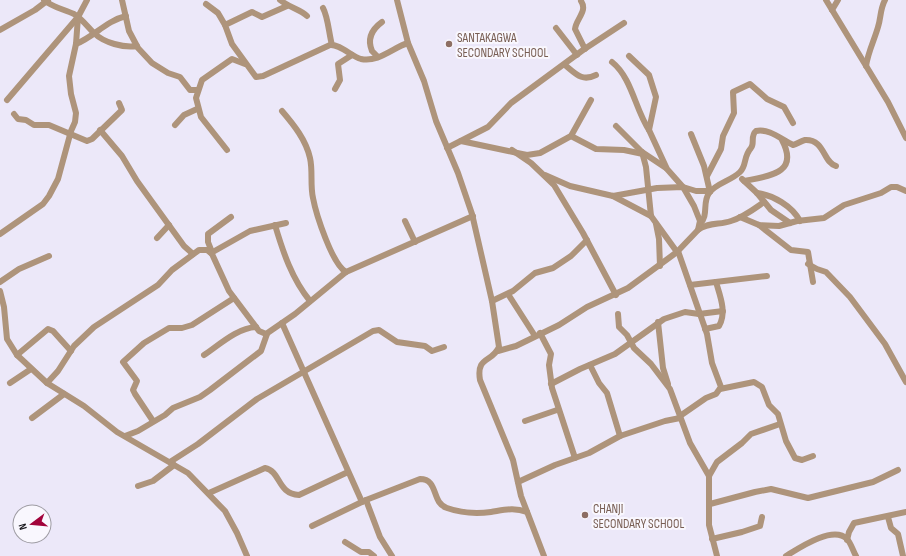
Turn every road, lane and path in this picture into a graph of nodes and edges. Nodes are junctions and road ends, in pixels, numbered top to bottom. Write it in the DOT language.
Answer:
graph roads {
  1 [pos="46,0"];
  2 [pos="87,0"];
  3 [pos="122,0"];
  4 [pos="280,0"];
  5 [pos="397,0"];
  6 [pos="826,0"];
  7 [pos="838,0"];
  8 [pos="885,0"];
  9 [pos="581,1"];
  10 [pos="206,4"];
  11 [pos="287,6"];
  12 [pos="323,8"];
  13 [pos="832,10"];
  14 [pos="126,16"];
  15 [pos="306,16"];
  16 [pos="78,17"];
  17 [pos="382,22"];
  18 [pos="624,22"];
  19 [pos="225,26"];
  20 [pos="556,28"];
  21 [pos="0,30"];
  22 [pos="95,34"];
  23 [pos="408,43"];
  24 [pos="76,44"];
  25 [pos="332,45"];
  26 [pos="137,46"];
  27 [pos="585,49"];
  28 [pos="577,55"];
  29 [pos="352,56"];
  30 [pos="629,56"];
  31 [pos="378,57"];
  32 [pos="612,62"];
  33 [pos="246,65"];
  34 [pos="565,65"];
  35 [pos="866,66"];
  36 [pos="596,75"];
  37 [pos="335,89"];
  38 [pos="197,90"];
  39 [pos="7,100"];
  40 [pos="591,100"];
  41 [pos="119,103"];
  42 [pos="197,108"];
  43 [pos="282,111"];
  44 [pos="14,114"];
  45 [pos="793,123"];
  46 [pos="175,125"];
  47 [pos="616,126"];
  48 [pos="100,130"];
  49 [pos="649,130"];
  50 [pos="904,130"];
  51 [pos="70,134"];
  52 [pos="691,134"];
  53 [pos="571,136"];
  54 [pos="906,138"];
  55 [pos="781,139"];
  56 [pos="461,141"];
  57 [pos="447,148"];
  58 [pos="227,150"];
  59 [pos="512,150"];
  60 [pos="643,153"];
  61 [pos="836,166"];
  62 [pos="667,169"];
  63 [pos="543,174"];
  64 [pos="707,176"];
  65 [pos="735,176"];
  66 [pos="744,181"];
  67 [pos="683,186"];
  68 [pos="647,190"];
  69 [pos="710,191"];
  70 [pos="906,191"];
  71 [pos="757,193"];
  72 [pos="613,196"];
  73 [pos="764,202"];
  74 [pos="472,216"];
  75 [pos="651,216"];
  76 [pos="231,217"];
  77 [pos="740,217"];
  78 [pos="405,221"];
  79 [pos="800,221"];
  80 [pos="790,223"];
  81 [pos="286,224"];
  82 [pos="656,224"];
  83 [pos="170,225"];
  84 [pos="275,225"];
  85 [pos="759,225"];
  86 [pos="699,227"];
  87 [pos="0,234"];
  88 [pos="157,238"];
  89 [pos="587,240"];
  90 [pos="415,242"];
  91 [pos="212,252"];
  92 [pos="678,252"];
  93 [pos="193,254"];
  94 [pos="49,256"];
  95 [pos="808,264"];
  96 [pos="660,266"];
  97 [pos="346,272"];
  98 [pos="767,276"];
  99 [pos="0,282"];
  100 [pos="716,282"];
  101 [pos="813,282"];
  102 [pos="690,285"];
  103 [pos="0,291"];
  104 [pos="508,294"];
  105 [pos="616,295"];
  106 [pos="234,298"];
  107 [pos="310,301"];
  108 [pos="492,301"];
  109 [pos="723,311"];
  110 [pos="618,314"];
  111 [pos="699,314"];
  112 [pos="658,322"];
  113 [pos="282,323"];
  114 [pos="256,327"];
  115 [pos="705,329"];
  116 [pos="267,334"];
  117 [pos="537,335"];
  118 [pos="631,343"];
  119 [pos="444,347"];
  120 [pos="498,350"];
  121 [pos="70,351"];
  122 [pos="17,355"];
  123 [pos="204,355"];
  124 [pos="590,365"];
  125 [pos="31,369"];
  126 [pos="303,371"];
  127 [pos="905,379"];
  128 [pos="10,383"];
  129 [pos="47,383"];
  130 [pos="551,384"];
  131 [pos="720,388"];
  132 [pos="670,389"];
  133 [pos="64,394"];
  134 [pos="558,410"];
  135 [pos="680,417"];
  136 [pos="32,418"];
  137 [pos="153,421"];
  138 [pos="525,421"];
  139 [pos="780,424"];
  140 [pos="125,436"];
  141 [pos="620,436"];
  142 [pos="814,456"];
  143 [pos="575,458"];
  144 [pos="172,463"];
  145 [pos="898,470"];
  146 [pos="348,472"];
  147 [pos="709,476"];
  148 [pos="518,482"];
  149 [pos="138,486"];
  150 [pos="209,494"];
  151 [pos="364,501"];
  152 [pos="710,504"];
  153 [pos="527,512"];
  154 [pos="906,512"];
  155 [pos="762,517"];
  156 [pos="888,517"];
  157 [pos="312,526"];
  158 [pos="712,539"];
  159 [pos="848,540"];
  160 [pos="345,542"];
  161 [pos="247,556"];
  162 [pos="374,556"];
  163 [pos="392,556"];
  164 [pos="544,556"];
  165 [pos="717,556"];
  166 [pos="786,556"];
  167 [pos="856,556"];
  168 [pos="903,556"];
  1 -- 16 [label="street"];
  1 -- 21 [label="street"];
  2 -- 16 [label="street"];
  3 -- 14 [label="street"];
  4 -- 11 [label="street"];
  5 -- 23 [label="street"];
  6 -- 13 [label="street"];
  7 -- 13 [label="street"];
  8 -- 35 [label="street"];
  9 -- 27 [label="street"];
  10 -- 19 [label="street"];
  11 -- 15 [label="street"];
  11 -- 19 [label="street"];
  12 -- 25 [label="street"];
  13 -- 35 [label="street"];
  14 -- 22 [label="street"];
  14 -- 26 [label="street"];
  16 -- 22 [label="street"];
  16 -- 24 [label="street"];
  16 -- 39 [label="street"];
  17 -- 31 [label="street"];
  18 -- 27 [label="street"];
  19 -- 33 [label="street"];
  20 -- 28 [label="street"];
  22 -- 24 [label="street"];
  22 -- 26 [label="street"];
  23 -- 31 [label="street"];
  23 -- 57 [label="street"];
  24 -- 51 [label="street"];
  25 -- 29 [label="street"];
  25 -- 33 [label="street"];
  26 -- 38 [label="street"];
  27 -- 28 [label="street"];
  28 -- 34 [label="street"];
  29 -- 31 [label="street"];
  29 -- 37 [label="street"];
  30 -- 49 [label="street"];
  32 -- 49 [label="street"];
  33 -- 38 [label="street"];
  34 -- 36 [label="street"];
  34 -- 56 [label="street"];
  35 -- 50 [label="street"];
  38 -- 42 [label="street"];
  40 -- 53 [label="street"];
  41 -- 48 [label="street"];
  42 -- 46 [label="street"];
  42 -- 58 [label="street"];
  43 -- 97 [label="street"];
  44 -- 51 [label="street"];
  45 -- 64 [label="street"];
  47 -- 60 [label="street"];
  48 -- 51 [label="street"];
  48 -- 83 [label="street"];
  49 -- 62 [label="street"];
  50 -- 54 [label="street"];
  51 -- 87 [label="street"];
  52 -- 64 [label="street"];
  53 -- 59 [label="street"];
  53 -- 60 [label="street"];
  55 -- 61 [label="street"];
  55 -- 65 [label="street"];
  55 -- 66 [label="street"];
  56 -- 57 [label="street"];
  56 -- 59 [label="street"];
  57 -- 74 [label="street"];
  59 -- 63 [label="street"];
  60 -- 62 [label="street"];
  60 -- 68 [label="street"];
  62 -- 67 [label="street"];
  63 -- 72 [label="street"];
  63 -- 89 [label="street"];
  64 -- 69 [label="street"];
  65 -- 66 [label="street"];
  65 -- 69 [label="street"];
  66 -- 71 [label="street"];
  67 -- 68 [label="street"];
  67 -- 69 [label="street"];
  67 -- 86 [label="street"];
  68 -- 72 [label="street"];
  68 -- 75 [label="street"];
  69 -- 86 [label="street"];
  70 -- 79 [label="street"];
  71 -- 73 [label="street"];
  71 -- 79 [label="street"];
  72 -- 75 [label="street"];
  73 -- 77 [label="street"];
  73 -- 80 [label="street"];
  74 -- 90 [label="street"];
  74 -- 108 [label="street"];
  75 -- 82 [label="street"];
  76 -- 91 [label="street"];
  77 -- 85 [label="street"];
  77 -- 86 [label="street"];
  78 -- 90 [label="street"];
  79 -- 80 [label="street"];
  80 -- 85 [label="street"];
  81 -- 84 [label="street"];
  82 -- 92 [label="street"];
  82 -- 96 [label="street"];
  83 -- 88 [label="street"];
  83 -- 93 [label="street"];
  84 -- 91 [label="street"];
  84 -- 107 [label="street"];
  85 -- 95 [label="street"];
  86 -- 92 [label="street"];
  89 -- 104 [label="street"];
  89 -- 105 [label="street"];
  90 -- 97 [label="street"];
  91 -- 93 [label="street"];
  91 -- 106 [label="street"];
  92 -- 96 [label="street"];
  92 -- 102 [label="street"];
  93 -- 121 [label="street"];
  94 -- 99 [label="street"];
  95 -- 101 [label="street"];
  95 -- 127 [label="street"];
  96 -- 105 [label="street"];
  97 -- 107 [label="street"];
  98 -- 100 [label="street"];
  100 -- 102 [label="street"];
  100 -- 109 [label="street"];
  102 -- 111 [label="street"];
  103 -- 122 [label="street"];
  104 -- 108 [label="street"];
  104 -- 117 [label="street"];
  105 -- 117 [label="street"];
  106 -- 114 [label="street"];
  106 -- 137 [label="street"];
  107 -- 113 [label="street"];
  108 -- 120 [label="street"];
  109 -- 111 [label="street"];
  109 -- 115 [label="street"];
  110 -- 118 [label="street"];
  111 -- 112 [label="street"];
  111 -- 115 [label="street"];
  112 -- 118 [label="street"];
  112 -- 132 [label="street"];
  113 -- 116 [label="street"];
  113 -- 126 [label="street"];
  114 -- 116 [label="street"];
  114 -- 123 [label="street"];
  115 -- 131 [label="street"];
  116 -- 137 [label="street"];
  117 -- 120 [label="street"];
  117 -- 130 [label="street"];
  118 -- 124 [label="street"];
  118 -- 132 [label="street"];
  119 -- 126 [label="street"];
  120 -- 148 [label="street"];
  121 -- 122 [label="street"];
  121 -- 129 [label="street"];
  122 -- 125 [label="street"];
  124 -- 130 [label="street"];
  124 -- 141 [label="street"];
  125 -- 128 [label="street"];
  125 -- 129 [label="street"];
  126 -- 144 [label="street"];
  126 -- 146 [label="street"];
  129 -- 133 [label="street"];
  130 -- 134 [label="street"];
  131 -- 135 [label="street"];
  131 -- 139 [label="street"];
  132 -- 135 [label="street"];
  133 -- 136 [label="street"];
  133 -- 140 [label="street"];
  134 -- 138 [label="street"];
  134 -- 143 [label="street"];
  135 -- 141 [label="street"];
  135 -- 147 [label="street"];
  137 -- 140 [label="street"];
  139 -- 142 [label="street"];
  139 -- 147 [label="street"];
  140 -- 144 [label="street"];
  141 -- 143 [label="street"];
  143 -- 148 [label="street"];
  144 -- 149 [label="street"];
  144 -- 150 [label="street"];
  145 -- 152 [label="street"];
  146 -- 150 [label="street"];
  146 -- 151 [label="street"];
  147 -- 152 [label="street"];
  148 -- 153 [label="street"];
  150 -- 161 [label="street"];
  151 -- 153 [label="street"];
  151 -- 157 [label="street"];
  151 -- 163 [label="street"];
  152 -- 158 [label="street"];
  153 -- 164 [label="street"];
  154 -- 156 [label="street"];
  155 -- 158 [label="street"];
  156 -- 159 [label="street"];
  156 -- 168 [label="street"];
  158 -- 165 [label="street"];
  159 -- 166 [label="street"];
  159 -- 167 [label="street"];
  160 -- 162 [label="street"];
}
